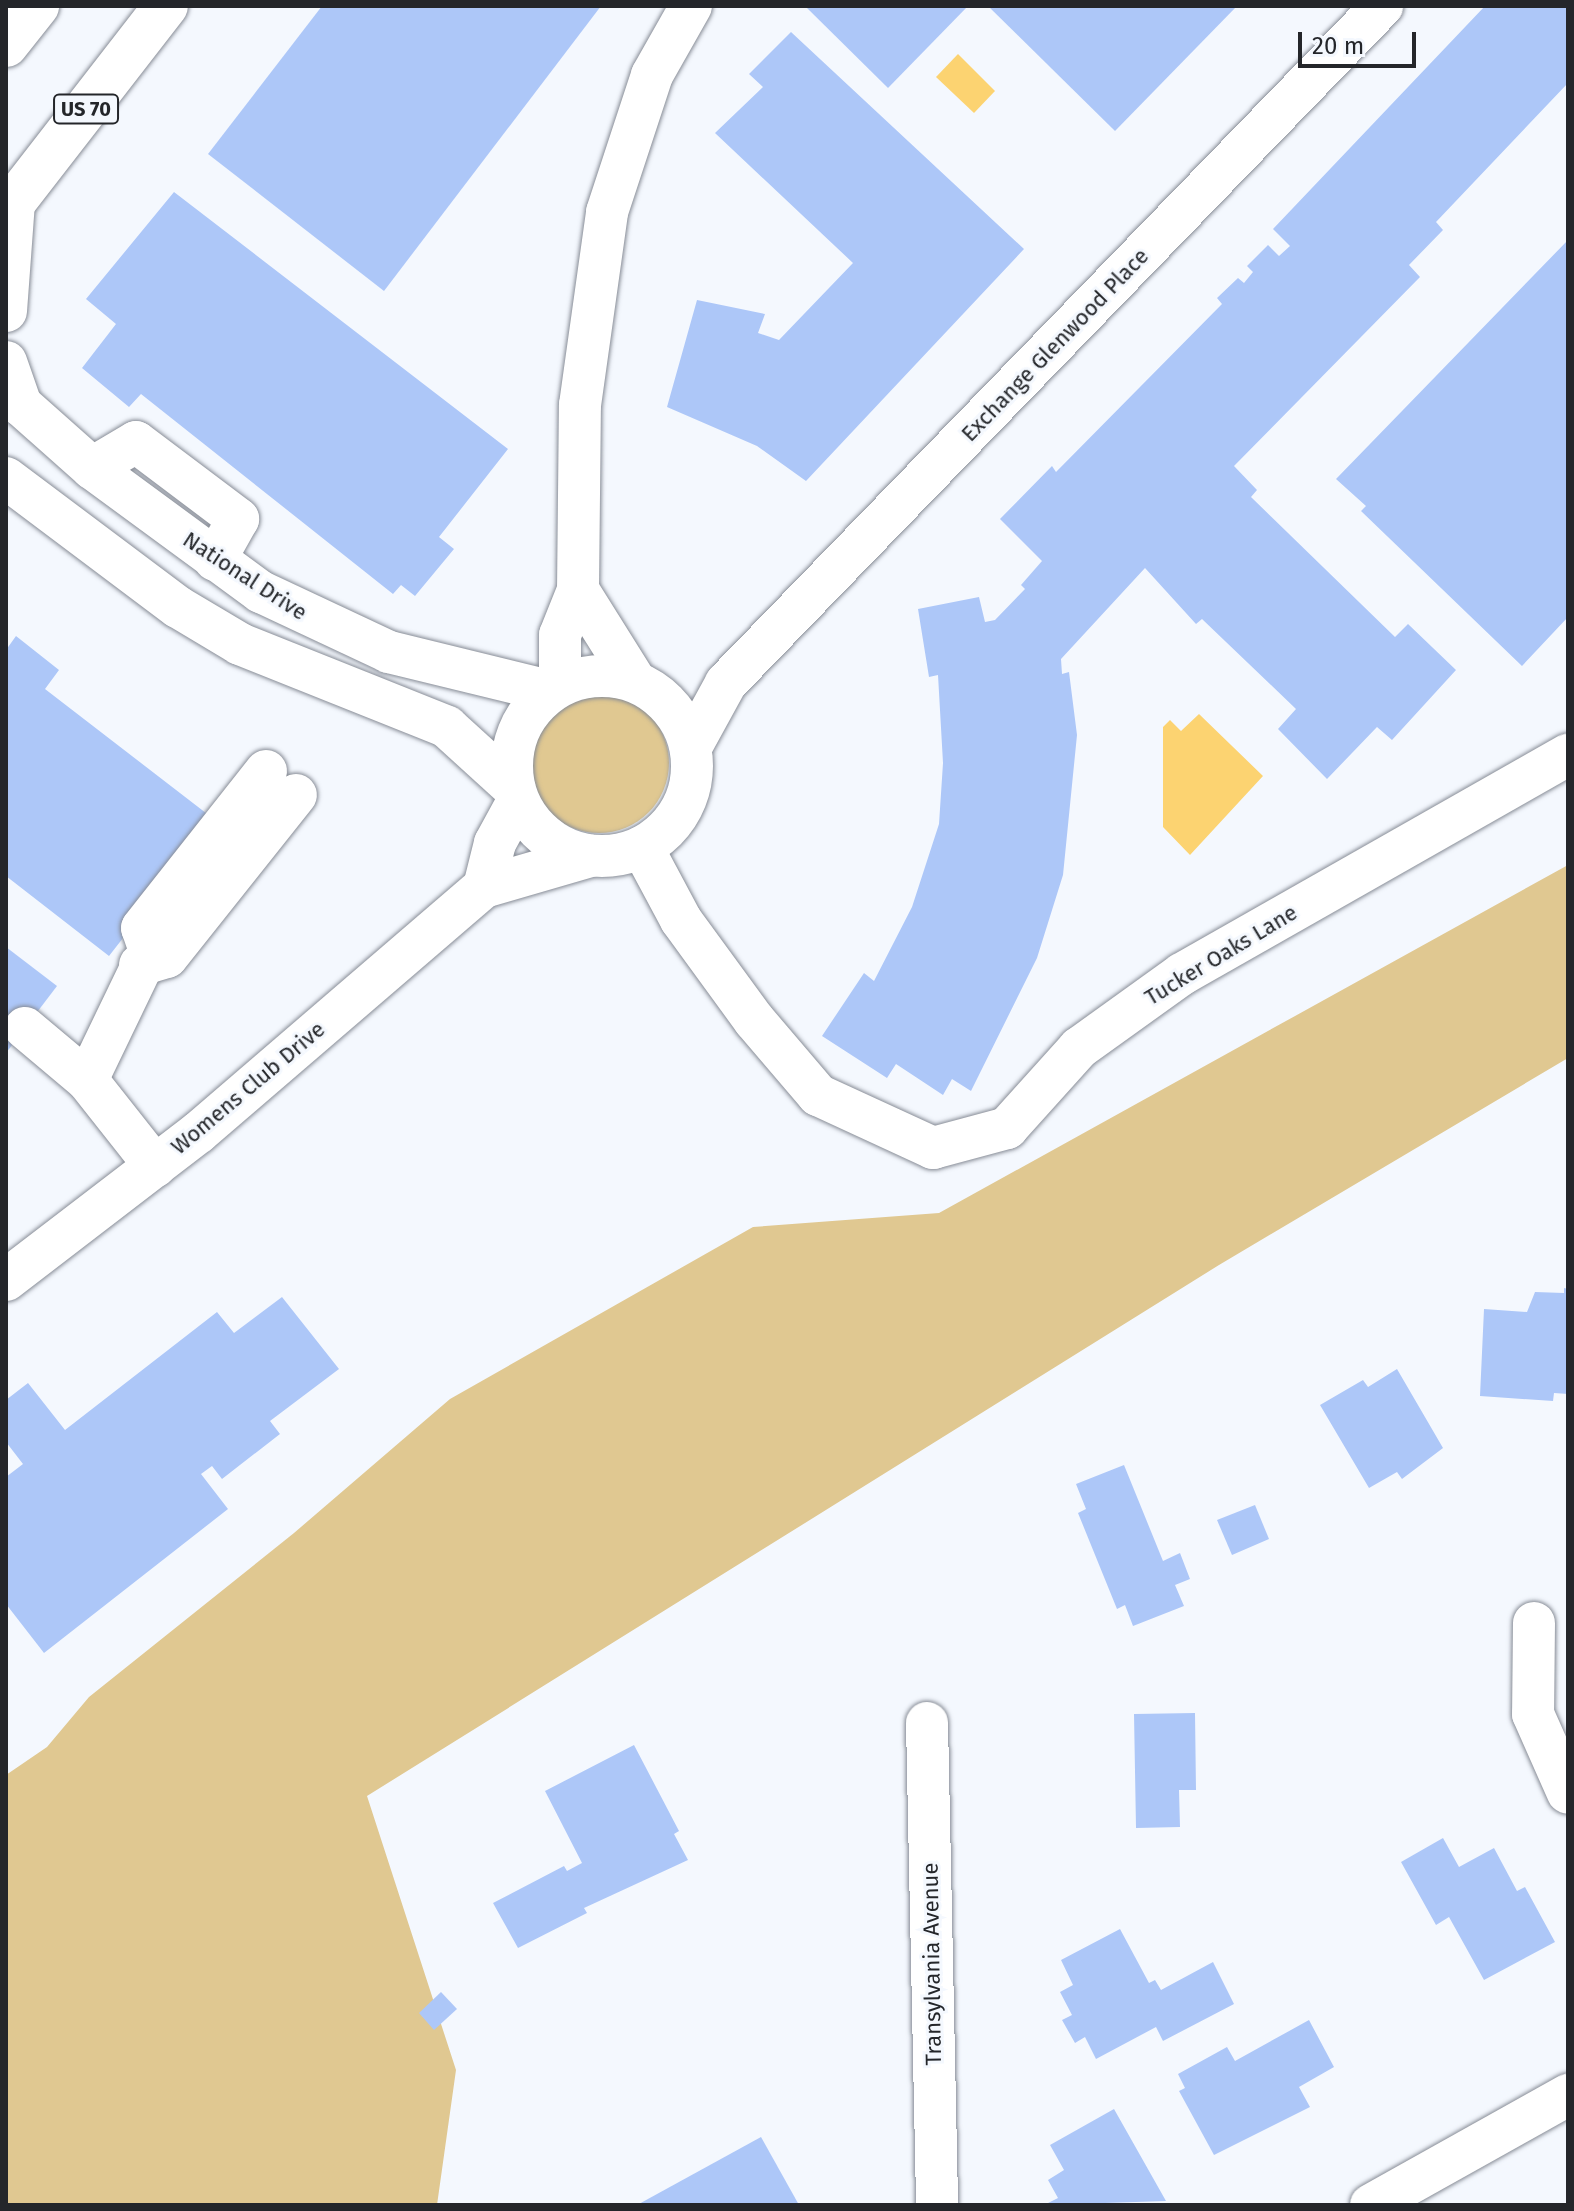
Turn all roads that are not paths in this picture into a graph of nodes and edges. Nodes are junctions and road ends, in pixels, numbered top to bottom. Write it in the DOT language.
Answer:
graph roads {
  1 [pos="37,6"];
  2 [pos="166,6"];
  3 [pos="691,6"];
  4 [pos="1382,6"];
  5 [pos="6,45"];
  6 [pos="10,207"];
  7 [pos="6,311"];
  8 [pos="6,362"];
  9 [pos="6,478"];
  10 [pos="578,590"];
  11 [pos="726,683"];
  12 [pos="645,687"];
  13 [pos="554,688"];
  14 [pos="691,747"];
  15 [pos="1568,755"];
  16 [pos="516,795"];
  17 [pos="642,847"];
  18 [pos="221,856"];
  19 [pos="591,856"];
  20 [pos="484,887"];
  21 [pos="25,1028"];
  22 [pos="87,1080"];
  23 [pos="155,1166"];
  24 [pos="6,1280"];
  25 [pos="1534,1623"];
  26 [pos="927,1723"];
  27 [pos="1568,1793"];
  28 [pos="1568,2095"];
  29 [pos="937,2205"];
  30 [pos="1371,2205"];
  1 -- 5 [label="main road"];
  2 -- 6 [label="main road, US 70"];
  3 -- 10 [label="street"];
  4 -- 11 [label="street, Exchange Glenwood Place"];
  6 -- 7 [label="street"];
  8 -- 13 [label="street, National Drive"];
  9 -- 16 [label="street"];
  10 -- 12 [label="street"];
  10 -- 13 [label="street"];
  11 -- 12 [label="street"];
  11 -- 14 [label="street, Exchange Glenwood Place"];
  12 -- 13 [label="street"];
  12 -- 14 [label="street"];
  13 -- 16 [label="street"];
  14 -- 17 [label="street"];
  15 -- 17 [label="street, Tucker Oaks Lane"];
  16 -- 19 [label="street"];
  16 -- 20 [label="street"];
  17 -- 19 [label="street"];
  18 -- 22 [label="street"];
  19 -- 20 [label="street, Womens Club Drive"];
  20 -- 23 [label="street, Womens Club Drive"];
  21 -- 22 [label="street"];
  22 -- 23 [label="street"];
  23 -- 24 [label="street, Womens Club Drive"];
  25 -- 27 [label="street"];
  26 -- 29 [label="street, Transylvania Avenue"];
  28 -- 30 [label="street"];
}
